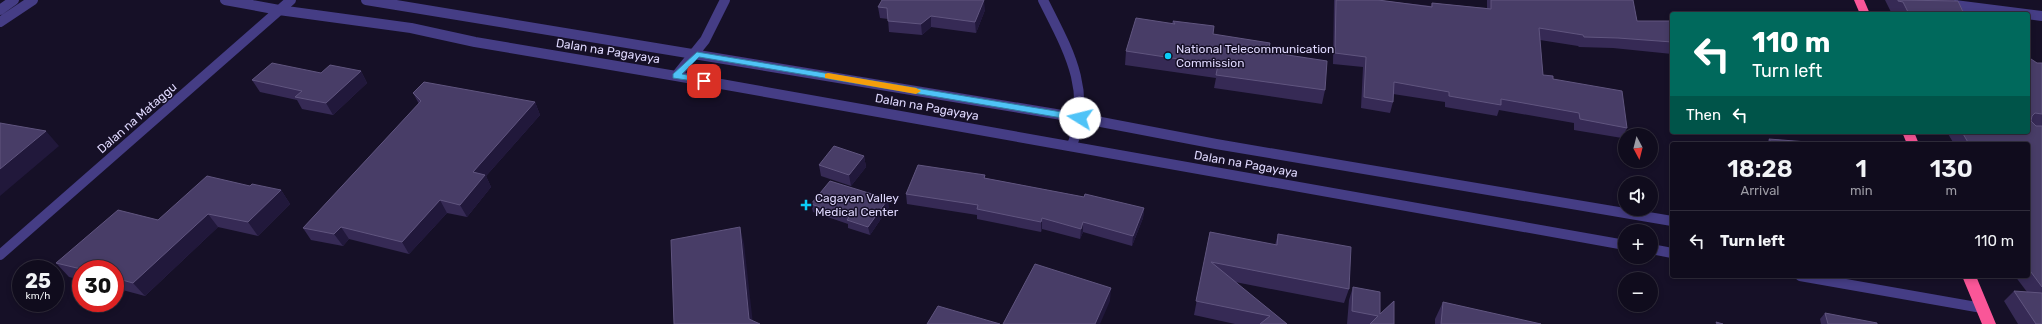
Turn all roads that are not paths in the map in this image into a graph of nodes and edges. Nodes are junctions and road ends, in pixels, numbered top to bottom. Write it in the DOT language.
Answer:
graph roads {
  1 [pos="14,0"];
  2 [pos="33,0"];
  3 [pos="225,0"];
  4 [pos="291,0"];
  5 [pos="366,0"];
  6 [pos="726,0"];
  7 [pos="1043,0"];
  8 [pos="1860,0"];
  9 [pos="1936,3"];
  10 [pos="0,10"];
  11 [pos="279,10"];
  12 [pos="1864,12"];
  13 [pos="2009,12"];
  14 [pos="2030,15"];
  15 [pos="2042,16"];
  16 [pos="0,22"];
  17 [pos="697,54"];
  18 [pos="676,76"];
  19 [pos="1080,118"];
  20 [pos="1072,146"];
  21 [pos="1670,221"];
  22 [pos="1618,243"];
  23 [pos="1658,250"];
  24 [pos="1670,253"];
  25 [pos="0,255"];
  26 [pos="1811,278"];
  27 [pos="1970,278"];
  28 [pos="1982,308"];
  29 [pos="1989,324"];
  1 -- 10 [label="street"];
  2 -- 16 [label="street"];
  3 -- 11 [label="street, Dalan na Pagayaya"];
  4 -- 11 [label="street, Dalan na Mataggu"];
  5 -- 17 [label="street, Dalan na Pagayaya"];
  6 -- 17 [label="street"];
  7 -- 19 [label="street"];
  8 -- 12 [label="highway"];
  9 -- 13 [label="street"];
  11 -- 18 [label="street, Dalan na Pagayaya"];
  11 -- 25 [label="street, Dalan na Mataggu"];
  14 -- 15 [label="street"];
  17 -- 18 [label="street"];
  17 -- 19 [label="street, Dalan na Pagayaya"];
  18 -- 20 [label="street, Dalan na Pagayaya"];
  19 -- 20 [label="street"];
  19 -- 21 [label="street, Dalan na Pagayaya"];
  20 -- 22 [label="street, Dalan na Pagayaya"];
  23 -- 24 [label="street"];
  26 -- 28 [label="street"];
  27 -- 28 [label="highway"];
  28 -- 29 [label="highway"];
}
